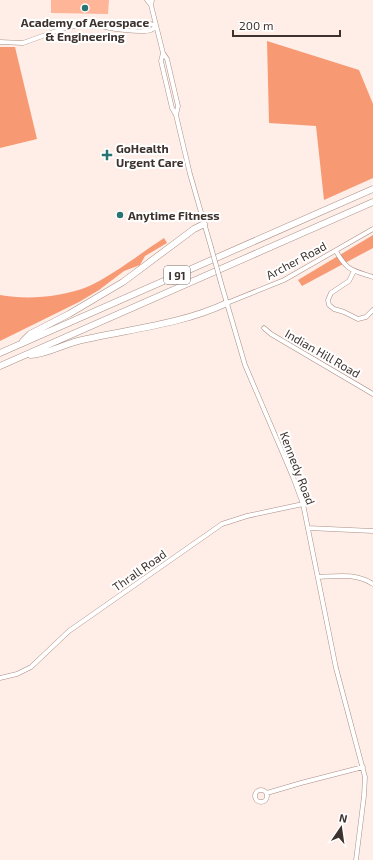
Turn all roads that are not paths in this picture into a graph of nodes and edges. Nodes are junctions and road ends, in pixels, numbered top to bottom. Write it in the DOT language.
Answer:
graph roads {
  1 [pos="147,0"];
  2 [pos="152,0"];
  3 [pos="151,5"];
  4 [pos="156,26"];
  5 [pos="0,42"];
  6 [pos="373,189"];
  7 [pos="373,202"];
  8 [pos="204,224"];
  9 [pos="373,230"];
  10 [pos="336,251"];
  11 [pos="354,271"];
  12 [pos="373,277"];
  13 [pos="227,303"];
  14 [pos="373,310"];
  15 [pos="264,328"];
  16 [pos="20,344"];
  17 [pos="0,353"];
  18 [pos="25,355"];
  19 [pos="0,366"];
  20 [pos="373,394"];
  21 [pos="303,504"];
  22 [pos="308,528"];
  23 [pos="373,531"];
  24 [pos="318,577"];
  25 [pos="373,584"];
  26 [pos="0,678"];
  27 [pos="363,767"];
  28 [pos="267,793"];
  29 [pos="356,860"];
  1 -- 3 [label="street, Kennedy Road"];
  2 -- 3 [label="street, Kennedy Road"];
  3 -- 4 [label="street, Kennedy Road"];
  4 -- 5 [label="street"];
  4 -- 8 [label="street, Kennedy Road"];
  6 -- 16 [label="highway, I 91"];
  7 -- 18 [label="highway, I 91"];
  8 -- 13 [label="street, Kennedy Road, bridge"];
  8 -- 16 [label="highway"];
  9 -- 10 [label="street, Archer Road"];
  10 -- 11 [label="street"];
  10 -- 13 [label="street, Archer Road"];
  11 -- 12 [label="street"];
  11 -- 14 [label="street"];
  13 -- 18 [label="highway"];
  13 -- 21 [label="street, Kennedy Road"];
  15 -- 20 [label="street, Indian Hill Road"];
  16 -- 17 [label="highway, I 91"];
  18 -- 19 [label="highway, I 91"];
  21 -- 22 [label="street, Kennedy Road"];
  21 -- 26 [label="street, Thrall Road"];
  22 -- 23 [label="street"];
  22 -- 24 [label="street, Kennedy Road"];
  24 -- 25 [label="street"];
  24 -- 27 [label="street, Kennedy Road"];
  27 -- 28 [label="street"];
  27 -- 29 [label="street, Kennedy Road"];
}
